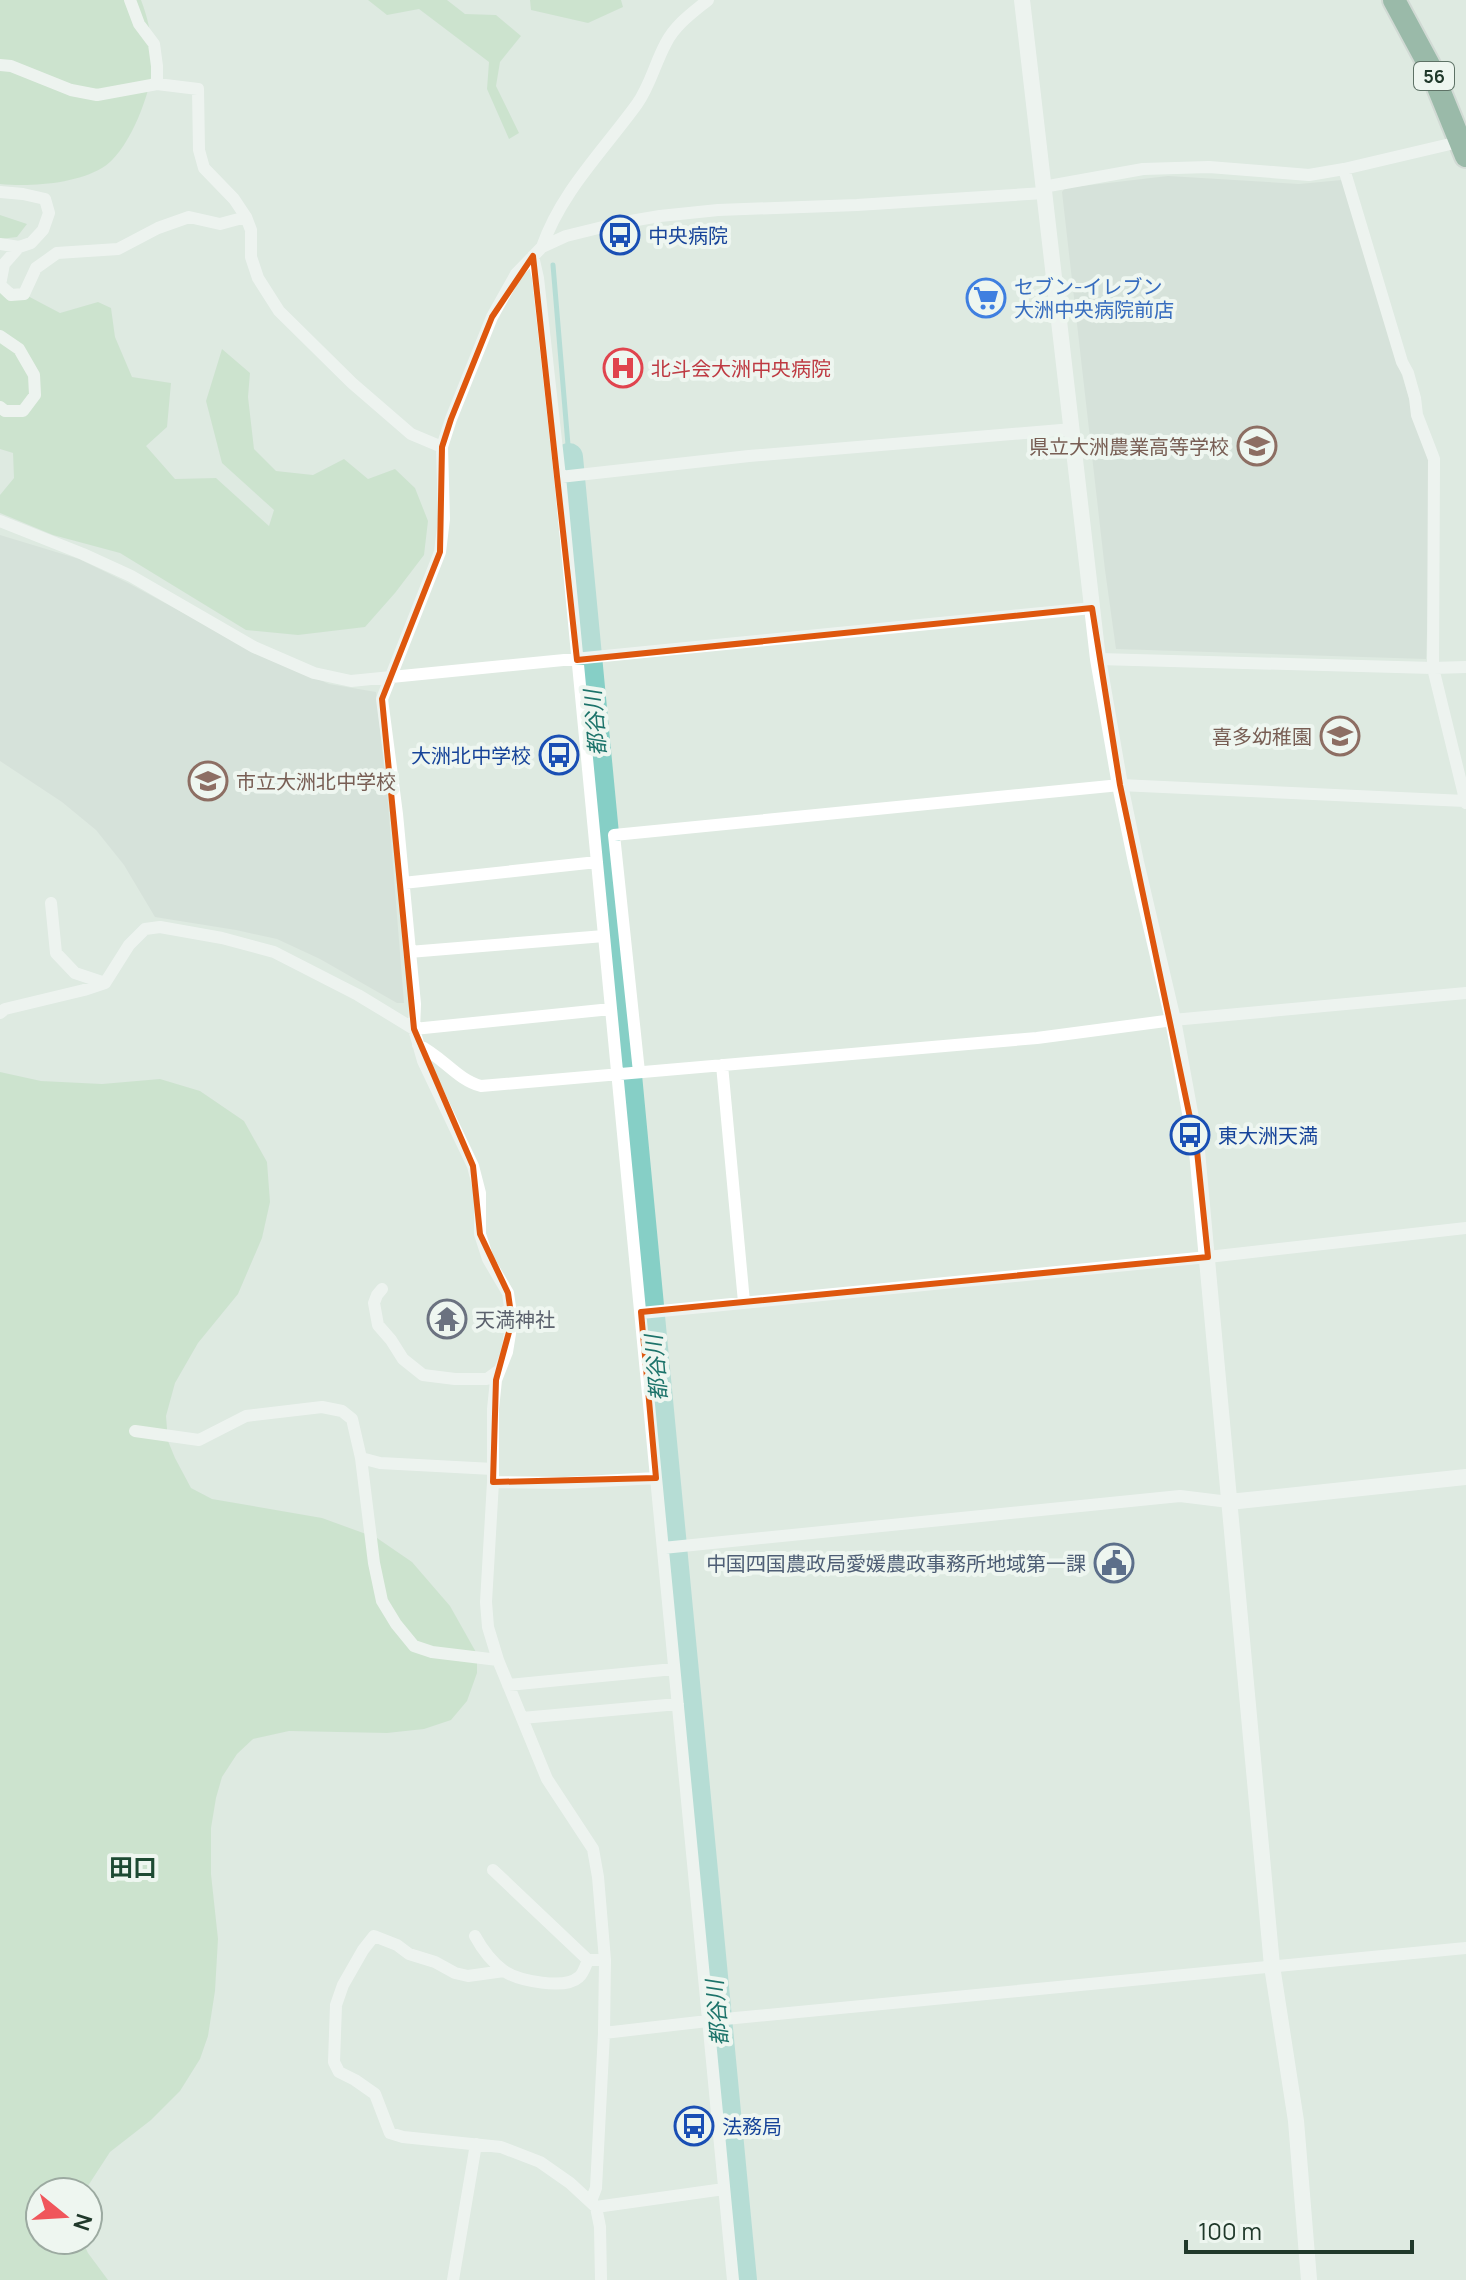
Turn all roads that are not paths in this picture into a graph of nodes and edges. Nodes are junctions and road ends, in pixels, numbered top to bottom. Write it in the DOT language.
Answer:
graph roads {
  1 [pos="130,0"];
  2 [pos="708,0"];
  3 [pos="1022,0"];
  4 [pos="1394,0"];
  5 [pos="0,65"];
  6 [pos="157,84"];
  7 [pos="1464,146"];
  8 [pos="1344,169"];
  9 [pos="1044,190"];
  10 [pos="0,192"];
  11 [pos="246,217"];
  12 [pos="0,244"];
  13 [pos="19,247"];
  14 [pos="538,251"];
  15 [pos="0,336"];
  16 [pos="0,407"];
  17 [pos="1073,429"];
  18 [pos="442,447"];
  19 [pos="568,477"];
  20 [pos="0,521"];
  21 [pos="1092,608"];
  22 [pos="585,659"];
  23 [pos="1098,659"];
  24 [pos="1466,667"];
  25 [pos="1433,668"];
  26 [pos="389,677"];
  27 [pos="1120,785"];
  28 [pos="1466,802"];
  29 [pos="605,836"];
  30 [pos="597,862"];
  31 [pos="403,883"];
  32 [pos="51,903"];
  33 [pos="604,936"];
  34 [pos="409,952"];
  35 [pos="105,983"];
  36 [pos="1466,993"];
  37 [pos="611,1009"];
  38 [pos="0,1013"];
  39 [pos="1173,1020"];
  40 [pos="414,1029"];
  41 [pos="418,1045"];
  42 [pos="722,1065"];
  43 [pos="629,1073"];
  44 [pos="1466,1228"];
  45 [pos="1208,1257"];
  46 [pos="382,1289"];
  47 [pos="744,1302"];
  48 [pos="648,1312"];
  49 [pos="501,1369"];
  50 [pos="135,1431"];
  51 [pos="361,1458"];
  52 [pos="493,1475"];
  53 [pos="1466,1477"];
  54 [pos="656,1478"];
  55 [pos="1229,1502"];
  56 [pos="670,1547"];
  57 [pos="498,1660"];
  58 [pos="674,1669"];
  59 [pos="508,1685"];
  60 [pos="678,1704"];
  61 [pos="522,1718"];
  62 [pos="493,1870"];
  63 [pos="475,1936"];
  64 [pos="1466,1948"];
  65 [pos="588,1960"];
  66 [pos="605,1960"];
  67 [pos="1272,1966"];
  68 [pos="504,1971"];
  69 [pos="715,2021"];
  70 [pos="604,2033"];
  71 [pos="476,2144"];
  72 [pos="724,2189"];
  73 [pos="594,2204"];
  74 [pos="453,2280"];
  75 [pos="601,2280"];
  76 [pos="733,2280"];
  77 [pos="1309,2280"];
  1 -- 6 [label="street"];
  2 -- 14 [label="street"];
  3 -- 9 [label="street"];
  4 -- 7 [label="highway, 56"];
  5 -- 6 [label="street"];
  6 -- 11 [label="street"];
  7 -- 8 [label="street"];
  8 -- 9 [label="street"];
  8 -- 25 [label="street"];
  9 -- 14 [label="street"];
  9 -- 17 [label="street"];
  10 -- 13 [label="street"];
  11 -- 13 [label="street"];
  11 -- 18 [label="street"];
  12 -- 13 [label="street"];
  14 -- 18 [label="street"];
  14 -- 19 [label="street"];
  15 -- 16 [label="street"];
  17 -- 19 [label="street"];
  17 -- 21 [label="street"];
  18 -- 26 [label="street"];
  19 -- 22 [label="street"];
  20 -- 26 [label="street"];
  21 -- 22 [label="street"];
  21 -- 23 [label="street"];
  22 -- 26 [label="street"];
  22 -- 29 [label="street"];
  23 -- 25 [label="street"];
  23 -- 27 [label="street"];
  24 -- 25 [label="street"];
  25 -- 28 [label="street"];
  26 -- 31 [label="street"];
  27 -- 28 [label="street"];
  27 -- 29 [label="street"];
  27 -- 39 [label="street"];
  29 -- 30 [label="street"];
  29 -- 43 [label="street"];
  30 -- 31 [label="street"];
  30 -- 33 [label="street"];
  31 -- 34 [label="street"];
  32 -- 35 [label="street"];
  33 -- 34 [label="street"];
  33 -- 37 [label="street"];
  34 -- 40 [label="street"];
  35 -- 38 [label="street"];
  35 -- 40 [label="street"];
  36 -- 39 [label="street"];
  37 -- 40 [label="street"];
  37 -- 43 [label="street"];
  39 -- 42 [label="street"];
  39 -- 45 [label="street"];
  40 -- 41 [label="street"];
  41 -- 43 [label="street"];
  41 -- 49 [label="street"];
  42 -- 43 [label="street"];
  42 -- 47 [label="street"];
  43 -- 48 [label="street"];
  44 -- 45 [label="street"];
  45 -- 47 [label="street"];
  45 -- 55 [label="street"];
  46 -- 49 [label="street"];
  47 -- 48 [label="street"];
  48 -- 54 [label="street"];
  49 -- 52 [label="street"];
  50 -- 51 [label="street"];
  51 -- 52 [label="street"];
  51 -- 57 [label="street"];
  52 -- 54 [label="street"];
  52 -- 57 [label="street"];
  53 -- 55 [label="street"];
  54 -- 56 [label="street"];
  55 -- 56 [label="street"];
  55 -- 67 [label="street"];
  56 -- 58 [label="street"];
  57 -- 59 [label="street"];
  58 -- 59 [label="street"];
  58 -- 60 [label="street"];
  59 -- 61 [label="street"];
  60 -- 61 [label="street"];
  60 -- 69 [label="street"];
  61 -- 66 [label="street"];
  62 -- 65 [label="street"];
  63 -- 68 [label="street"];
  64 -- 67 [label="street"];
  65 -- 66 [label="street"];
  65 -- 68 [label="street"];
  66 -- 70 [label="street"];
  67 -- 69 [label="street"];
  67 -- 77 [label="street"];
  68 -- 71 [label="street"];
  69 -- 70 [label="street"];
  69 -- 72 [label="street"];
  70 -- 73 [label="street"];
  71 -- 73 [label="street"];
  71 -- 74 [label="street"];
  72 -- 73 [label="street"];
  72 -- 76 [label="street"];
  73 -- 75 [label="street"];
}
